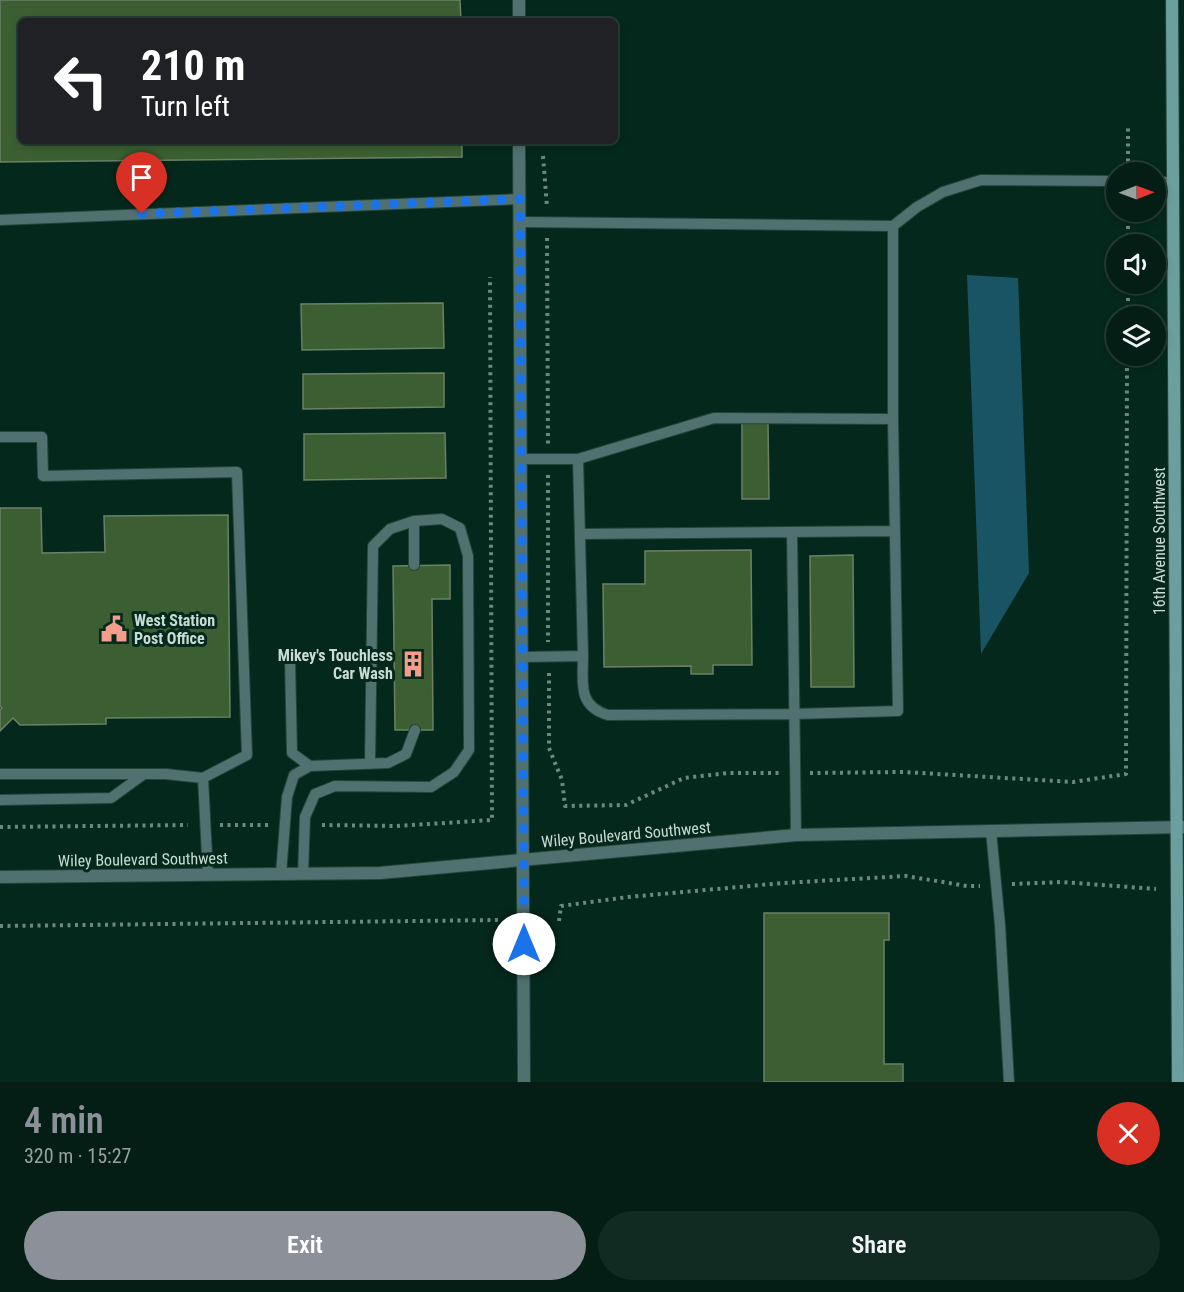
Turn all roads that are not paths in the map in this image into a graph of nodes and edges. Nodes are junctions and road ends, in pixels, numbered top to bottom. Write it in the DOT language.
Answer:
graph roads {
  1 [pos="519,0"];
  2 [pos="1172,0"];
  3 [pos="519,18"];
  4 [pos="519,144"];
  5 [pos="1106,181"];
  6 [pos="1166,182"];
  7 [pos="1174,182"];
  8 [pos="520,199"];
  9 [pos="0,219"];
  10 [pos="520,222"];
  11 [pos="893,226"];
  12 [pos="893,419"];
  13 [pos="0,437"];
  14 [pos="522,459"];
  15 [pos="578,459"];
  16 [pos="414,521"];
  17 [pos="895,531"];
  18 [pos="792,532"];
  19 [pos="580,534"];
  20 [pos="414,565"];
  21 [pos="583,656"];
  22 [pos="522,657"];
  23 [pos="290,661"];
  24 [pos="795,714"];
  25 [pos="415,730"];
  26 [pos="370,764"];
  27 [pos="309,766"];
  28 [pos="0,774"];
  29 [pos="144,774"];
  30 [pos="203,778"];
  31 [pos="0,800"];
  32 [pos="1180,827"];
  33 [pos="991,831"];
  34 [pos="796,835"];
  35 [pos="523,860"];
  36 [pos="303,873"];
  37 [pos="281,874"];
  38 [pos="208,875"];
  39 [pos="0,877"];
  40 [pos="524,1082"];
  41 [pos="1009,1082"];
  42 [pos="1178,1082"];
  1 -- 3 [label="street"];
  2 -- 7 [label="main road, 16th Avenue Southwest"];
  4 -- 8 [label="street"];
  5 -- 11 [label="lane"];
  6 -- 7 [label="lane"];
  7 -- 32 [label="main road, 16th Avenue Southwest"];
  8 -- 9 [label="lane"];
  8 -- 10 [label="street"];
  10 -- 11 [label="lane"];
  10 -- 14 [label="street"];
  11 -- 12 [label="lane"];
  12 -- 15 [label="lane"];
  12 -- 17 [label="lane"];
  13 -- 30 [label="lane"];
  14 -- 15 [label="lane"];
  14 -- 22 [label="street"];
  15 -- 19 [label="lane"];
  16 -- 20 [label="lane"];
  16 -- 26 [label="lane"];
  16 -- 36 [label="lane"];
  17 -- 18 [label="lane"];
  17 -- 24 [label="lane"];
  18 -- 19 [label="lane"];
  18 -- 24 [label="lane"];
  19 -- 21 [label="lane"];
  21 -- 22 [label="lane"];
  21 -- 24 [label="lane"];
  22 -- 35 [label="street"];
  23 -- 27 [label="lane"];
  24 -- 34 [label="lane"];
  25 -- 26 [label="lane"];
  26 -- 27 [label="lane"];
  27 -- 37 [label="lane"];
  28 -- 29 [label="lane"];
  29 -- 30 [label="lane"];
  29 -- 31 [label="lane"];
  30 -- 38 [label="lane"];
  32 -- 33 [label="street, Wiley Boulevard Southwest"];
  32 -- 42 [label="main road, 16th Avenue Southwest"];
  33 -- 34 [label="street, Wiley Boulevard Southwest"];
  33 -- 41 [label="lane"];
  34 -- 35 [label="street, Wiley Boulevard Southwest"];
  35 -- 36 [label="street, Wiley Boulevard Southwest"];
  35 -- 40 [label="street"];
  36 -- 37 [label="street, Wiley Boulevard Southwest"];
  37 -- 38 [label="street, Wiley Boulevard Southwest"];
  38 -- 39 [label="street, Wiley Boulevard Southwest"];
}
